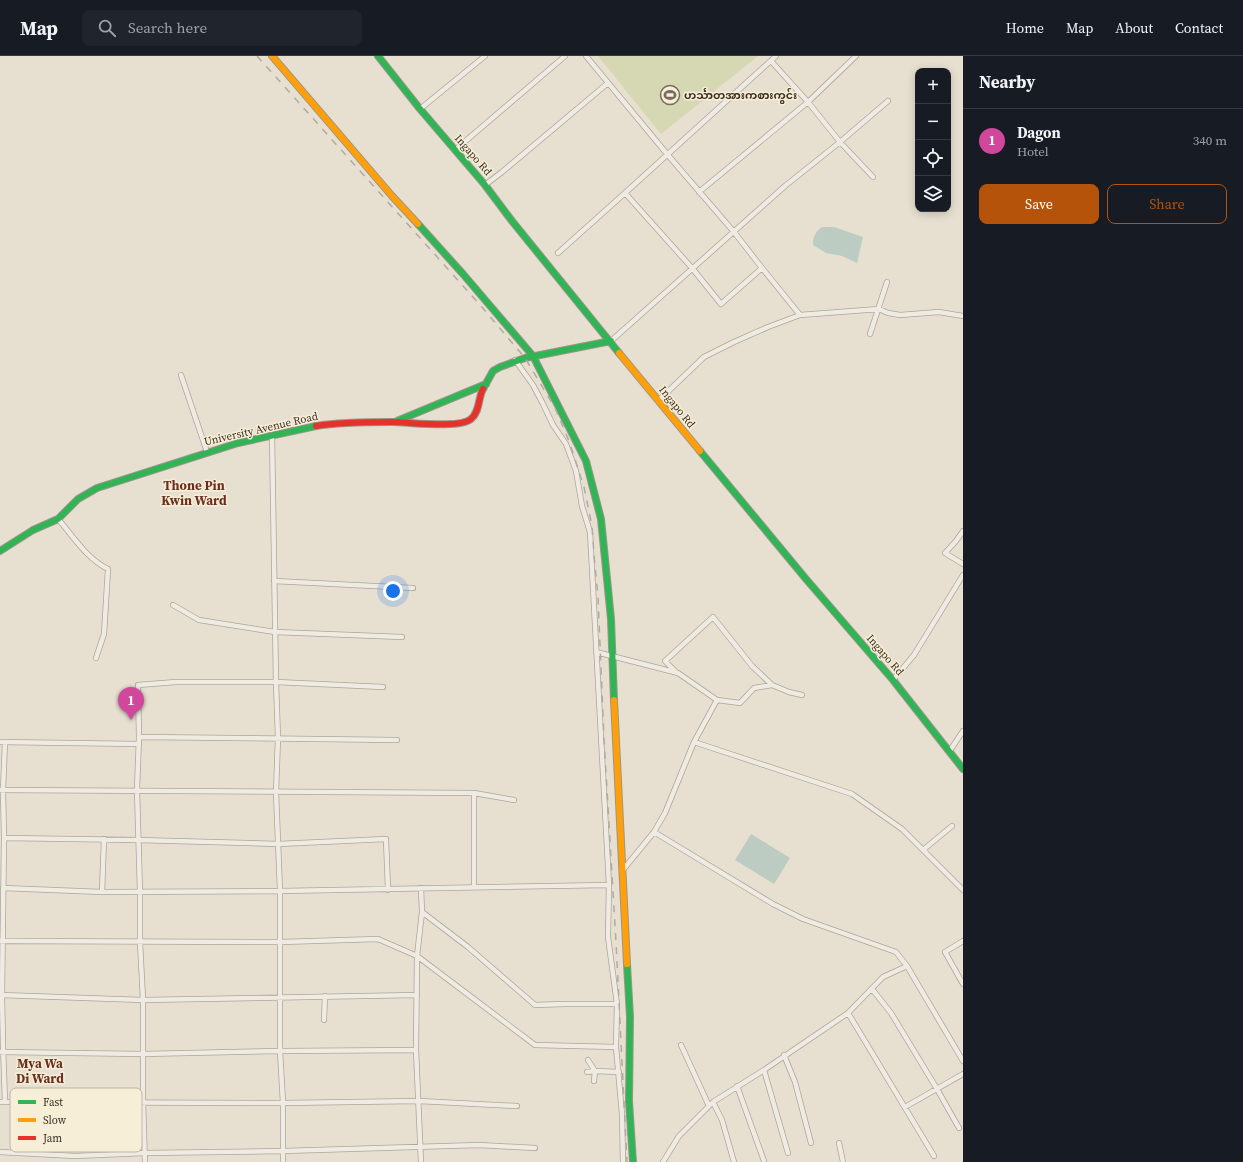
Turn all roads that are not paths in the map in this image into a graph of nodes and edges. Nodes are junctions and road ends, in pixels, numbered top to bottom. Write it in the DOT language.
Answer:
graph roads {
  1 [pos="272,56"];
  2 [pos="378,56"];
  3 [pos="485,56"];
  4 [pos="565,56"];
  5 [pos="586,56"];
  6 [pos="776,56"];
  7 [pos="856,56"];
  8 [pos="770,61"];
  9 [pos="608,82"];
  10 [pos="888,101"];
  11 [pos="808,102"];
  12 [pos="420,109"];
  13 [pos="840,142"];
  14 [pos="455,150"];
  15 [pos="667,154"];
  16 [pos="873,177"];
  17 [pos="485,185"];
  18 [pos="699,192"];
  19 [pos="625,193"];
  20 [pos="734,232"];
  21 [pos="558,253"];
  22 [pos="692,268"];
  23 [pos="762,268"];
  24 [pos="887,282"];
  25 [pos="879,309"];
  26 [pos="800,315"];
  27 [pos="963,316"];
  28 [pos="870,334"];
  29 [pos="611,341"];
  30 [pos="532,356"];
  31 [pos="516,360"];
  32 [pos="181,375"];
  33 [pos="486,384"];
  34 [pos="658,401"];
  35 [pos="394,422"];
  36 [pos="272,435"];
  37 [pos="207,452"];
  38 [pos="58,519"];
  39 [pos="963,531"];
  40 [pos="0,551"];
  41 [pos="963,564"];
  42 [pos="963,575"];
  43 [pos="274,581"];
  44 [pos="413,588"];
  45 [pos="172,605"];
  46 [pos="275,632"];
  47 [pos="402,637"];
  48 [pos="596,652"];
  49 [pos="613,656"];
  50 [pos="96,658"];
  51 [pos="678,673"];
  52 [pos="893,680"];
  53 [pos="276,682"];
  54 [pos="772,685"];
  55 [pos="383,687"];
  56 [pos="802,695"];
  57 [pos="717,700"];
  58 [pos="963,731"];
  59 [pos="139,737"];
  60 [pos="278,738"];
  61 [pos="397,740"];
  62 [pos="2,742"];
  63 [pos="694,742"];
  64 [pos="139,744"];
  65 [pos="949,752"];
  66 [pos="963,769"];
  67 [pos="1,790"];
  68 [pos="137,790"];
  69 [pos="276,792"];
  70 [pos="474,793"];
  71 [pos="514,800"];
  72 [pos="952,826"];
  73 [pos="654,832"];
  74 [pos="4,838"];
  75 [pos="104,839"];
  76 [pos="138,840"];
  77 [pos="278,844"];
  78 [pos="923,850"];
  79 [pos="622,871"];
  80 [pos="609,885"];
  81 [pos="474,887"];
  82 [pos="421,888"];
  83 [pos="388,890"];
  84 [pos="963,890"];
  85 [pos="2,891"];
  86 [pos="280,891"];
  87 [pos="102,892"];
  88 [pos="140,892"];
  89 [pos="422,912"];
  90 [pos="1,941"];
  91 [pos="963,941"];
  92 [pos="140,942"];
  93 [pos="280,942"];
  94 [pos="417,956"];
  95 [pos="907,966"];
  96 [pos="963,984"];
  97 [pos="872,989"];
  98 [pos="1,995"];
  99 [pos="417,995"];
  100 [pos="325,996"];
  101 [pos="281,997"];
  102 [pos="143,1000"];
  103 [pos="617,1004"];
  104 [pos="848,1013"];
  105 [pos="324,1020"];
  106 [pos="681,1045"];
  107 [pos="616,1047"];
  108 [pos="416,1050"];
  109 [pos="280,1051"];
  110 [pos="1,1052"];
  111 [pos="143,1054"];
  112 [pos="784,1056"];
  113 [pos="588,1060"];
  114 [pos="963,1060"];
  115 [pos="764,1070"];
  116 [pos="595,1071"];
  117 [pos="586,1072"];
  118 [pos="619,1072"];
  119 [pos="963,1074"];
  120 [pos="594,1080"];
  121 [pos="737,1086"];
  122 [pos="937,1089"];
  123 [pos="419,1101"];
  124 [pos="2,1102"];
  125 [pos="713,1102"];
  126 [pos="143,1103"];
  127 [pos="282,1103"];
  128 [pos="517,1106"];
  129 [pos="709,1106"];
  130 [pos="904,1107"];
  131 [pos="959,1128"];
  132 [pos="811,1143"];
  133 [pos="839,1143"];
  134 [pos="421,1147"];
  135 [pos="535,1148"];
  136 [pos="283,1151"];
  137 [pos="0,1152"];
  138 [pos="145,1153"];
  139 [pos="788,1153"];
  140 [pos="934,1156"];
  141 [pos="764,1161"];
  142 [pos="145,1162"];
  143 [pos="283,1162"];
  144 [pos="421,1162"];
  145 [pos="623,1162"];
  146 [pos="633,1162"];
  147 [pos="663,1162"];
  148 [pos="734,1162"];
  149 [pos="843,1162"];
  1 -- 30 [label="main road"];
  2 -- 12 [label="main road, Ingapo Rd"];
  3 -- 12 [label="street"];
  4 -- 14 [label="street"];
  5 -- 9 [label="street"];
  6 -- 8 [label="street"];
  7 -- 11 [label="street"];
  8 -- 11 [label="street"];
  8 -- 15 [label="street"];
  9 -- 15 [label="street"];
  9 -- 17 [label="street"];
  10 -- 13 [label="street"];
  11 -- 13 [label="street"];
  11 -- 18 [label="street"];
  12 -- 14 [label="main road, Ingapo Rd"];
  13 -- 16 [label="street"];
  13 -- 20 [label="street"];
  14 -- 17 [label="main road, Ingapo Rd"];
  15 -- 18 [label="street"];
  15 -- 19 [label="street"];
  17 -- 29 [label="main road, Ingapo Rd"];
  18 -- 20 [label="street"];
  19 -- 21 [label="street"];
  19 -- 22 [label="street"];
  20 -- 22 [label="street"];
  20 -- 23 [label="street"];
  22 -- 23 [label="street"];
  22 -- 29 [label="street"];
  23 -- 26 [label="street"];
  24 -- 25 [label="street"];
  25 -- 26 [label="street"];
  25 -- 27 [label="street"];
  25 -- 28 [label="street"];
  26 -- 34 [label="street"];
  29 -- 30 [label="main road, University Avenue Road"];
  29 -- 34 [label="main road, Ingapo Rd"];
  30 -- 31 [label="main road, University Avenue Road"];
  30 -- 49 [label="main road"];
  31 -- 33 [label="main road, University Avenue Road"];
  31 -- 48 [label="street"];
  32 -- 37 [label="street"];
  33 -- 35 [label="main road"];
  33 -- 35 [label="main road, University Avenue Road"];
  34 -- 52 [label="main road, Ingapo Rd"];
  35 -- 36 [label="main road, University Avenue Road"];
  36 -- 37 [label="main road, University Avenue Road"];
  36 -- 43 [label="street"];
  37 -- 38 [label="main road, University Avenue Road"];
  38 -- 40 [label="main road, University Avenue Road"];
  38 -- 50 [label="street"];
  39 -- 41 [label="street"];
  42 -- 52 [label="street"];
  43 -- 44 [label="street"];
  43 -- 46 [label="street"];
  45 -- 46 [label="street"];
  46 -- 47 [label="street"];
  46 -- 53 [label="street"];
  48 -- 49 [label="street"];
  48 -- 80 [label="street"];
  49 -- 51 [label="street"];
  49 -- 79 [label="main road"];
  51 -- 54 [label="street"];
  51 -- 57 [label="street"];
  52 -- 65 [label="main road, Ingapo Rd"];
  53 -- 55 [label="street"];
  53 -- 59 [label="street"];
  53 -- 60 [label="street"];
  54 -- 56 [label="street"];
  54 -- 57 [label="street"];
  57 -- 63 [label="street"];
  58 -- 65 [label="street"];
  59 -- 60 [label="street"];
  59 -- 64 [label="street"];
  60 -- 61 [label="street"];
  60 -- 69 [label="street"];
  62 -- 64 [label="street"];
  62 -- 67 [label="street"];
  63 -- 73 [label="street"];
  63 -- 78 [label="street"];
  64 -- 68 [label="street"];
  65 -- 66 [label="main road, Ingapo Rd"];
  67 -- 68 [label="street"];
  67 -- 74 [label="street"];
  68 -- 69 [label="street"];
  68 -- 76 [label="street"];
  69 -- 70 [label="street"];
  69 -- 77 [label="street"];
  70 -- 71 [label="street"];
  70 -- 81 [label="street"];
  72 -- 78 [label="street"];
  73 -- 79 [label="street"];
  73 -- 95 [label="street"];
  74 -- 75 [label="street"];
  74 -- 85 [label="street"];
  75 -- 76 [label="street"];
  75 -- 87 [label="street"];
  76 -- 77 [label="street"];
  76 -- 88 [label="street"];
  77 -- 83 [label="street"];
  77 -- 86 [label="street"];
  78 -- 84 [label="street"];
  79 -- 146 [label="main road"];
  80 -- 81 [label="street"];
  80 -- 103 [label="street"];
  81 -- 82 [label="street"];
  82 -- 83 [label="street"];
  82 -- 89 [label="street"];
  83 -- 86 [label="street"];
  85 -- 87 [label="street"];
  85 -- 90 [label="street"];
  86 -- 88 [label="street"];
  86 -- 93 [label="street"];
  87 -- 88 [label="street"];
  88 -- 92 [label="street"];
  89 -- 94 [label="street"];
  89 -- 103 [label="street"];
  90 -- 92 [label="street"];
  90 -- 98 [label="street"];
  91 -- 96 [label="street"];
  92 -- 93 [label="street"];
  92 -- 102 [label="street"];
  93 -- 94 [label="street"];
  93 -- 101 [label="street"];
  94 -- 99 [label="street"];
  94 -- 107 [label="street"];
  95 -- 97 [label="street"];
  95 -- 114 [label="street"];
  97 -- 104 [label="street"];
  97 -- 122 [label="street"];
  98 -- 102 [label="street"];
  98 -- 110 [label="street"];
  99 -- 100 [label="street"];
  99 -- 108 [label="street"];
  100 -- 101 [label="street"];
  100 -- 105 [label="street"];
  101 -- 102 [label="street"];
  101 -- 109 [label="street"];
  102 -- 111 [label="street"];
  103 -- 107 [label="street"];
  104 -- 112 [label="street"];
  104 -- 130 [label="street"];
  106 -- 129 [label="street"];
  107 -- 118 [label="street"];
  108 -- 109 [label="street"];
  108 -- 123 [label="street"];
  109 -- 111 [label="street"];
  109 -- 127 [label="street"];
  110 -- 111 [label="street"];
  110 -- 124 [label="street"];
  111 -- 126 [label="street"];
  112 -- 115 [label="street"];
  112 -- 132 [label="street"];
  113 -- 116 [label="street"];
  115 -- 121 [label="street"];
  115 -- 139 [label="street"];
  116 -- 117 [label="street"];
  116 -- 118 [label="street"];
  116 -- 120 [label="street"];
  118 -- 145 [label="street"];
  119 -- 122 [label="street"];
  121 -- 125 [label="street"];
  121 -- 141 [label="street"];
  122 -- 130 [label="street"];
  122 -- 131 [label="street"];
  123 -- 127 [label="street"];
  123 -- 128 [label="street"];
  123 -- 134 [label="street"];
  125 -- 129 [label="street"];
  125 -- 148 [label="street"];
  126 -- 127 [label="street"];
  126 -- 138 [label="street"];
  127 -- 136 [label="street"];
  129 -- 147 [label="street"];
  130 -- 140 [label="street"];
  133 -- 149 [label="street"];
  134 -- 135 [label="street"];
  134 -- 136 [label="street"];
  134 -- 144 [label="street"];
  136 -- 138 [label="street"];
  136 -- 143 [label="street"];
  137 -- 138 [label="street"];
  138 -- 142 [label="street"];
}
